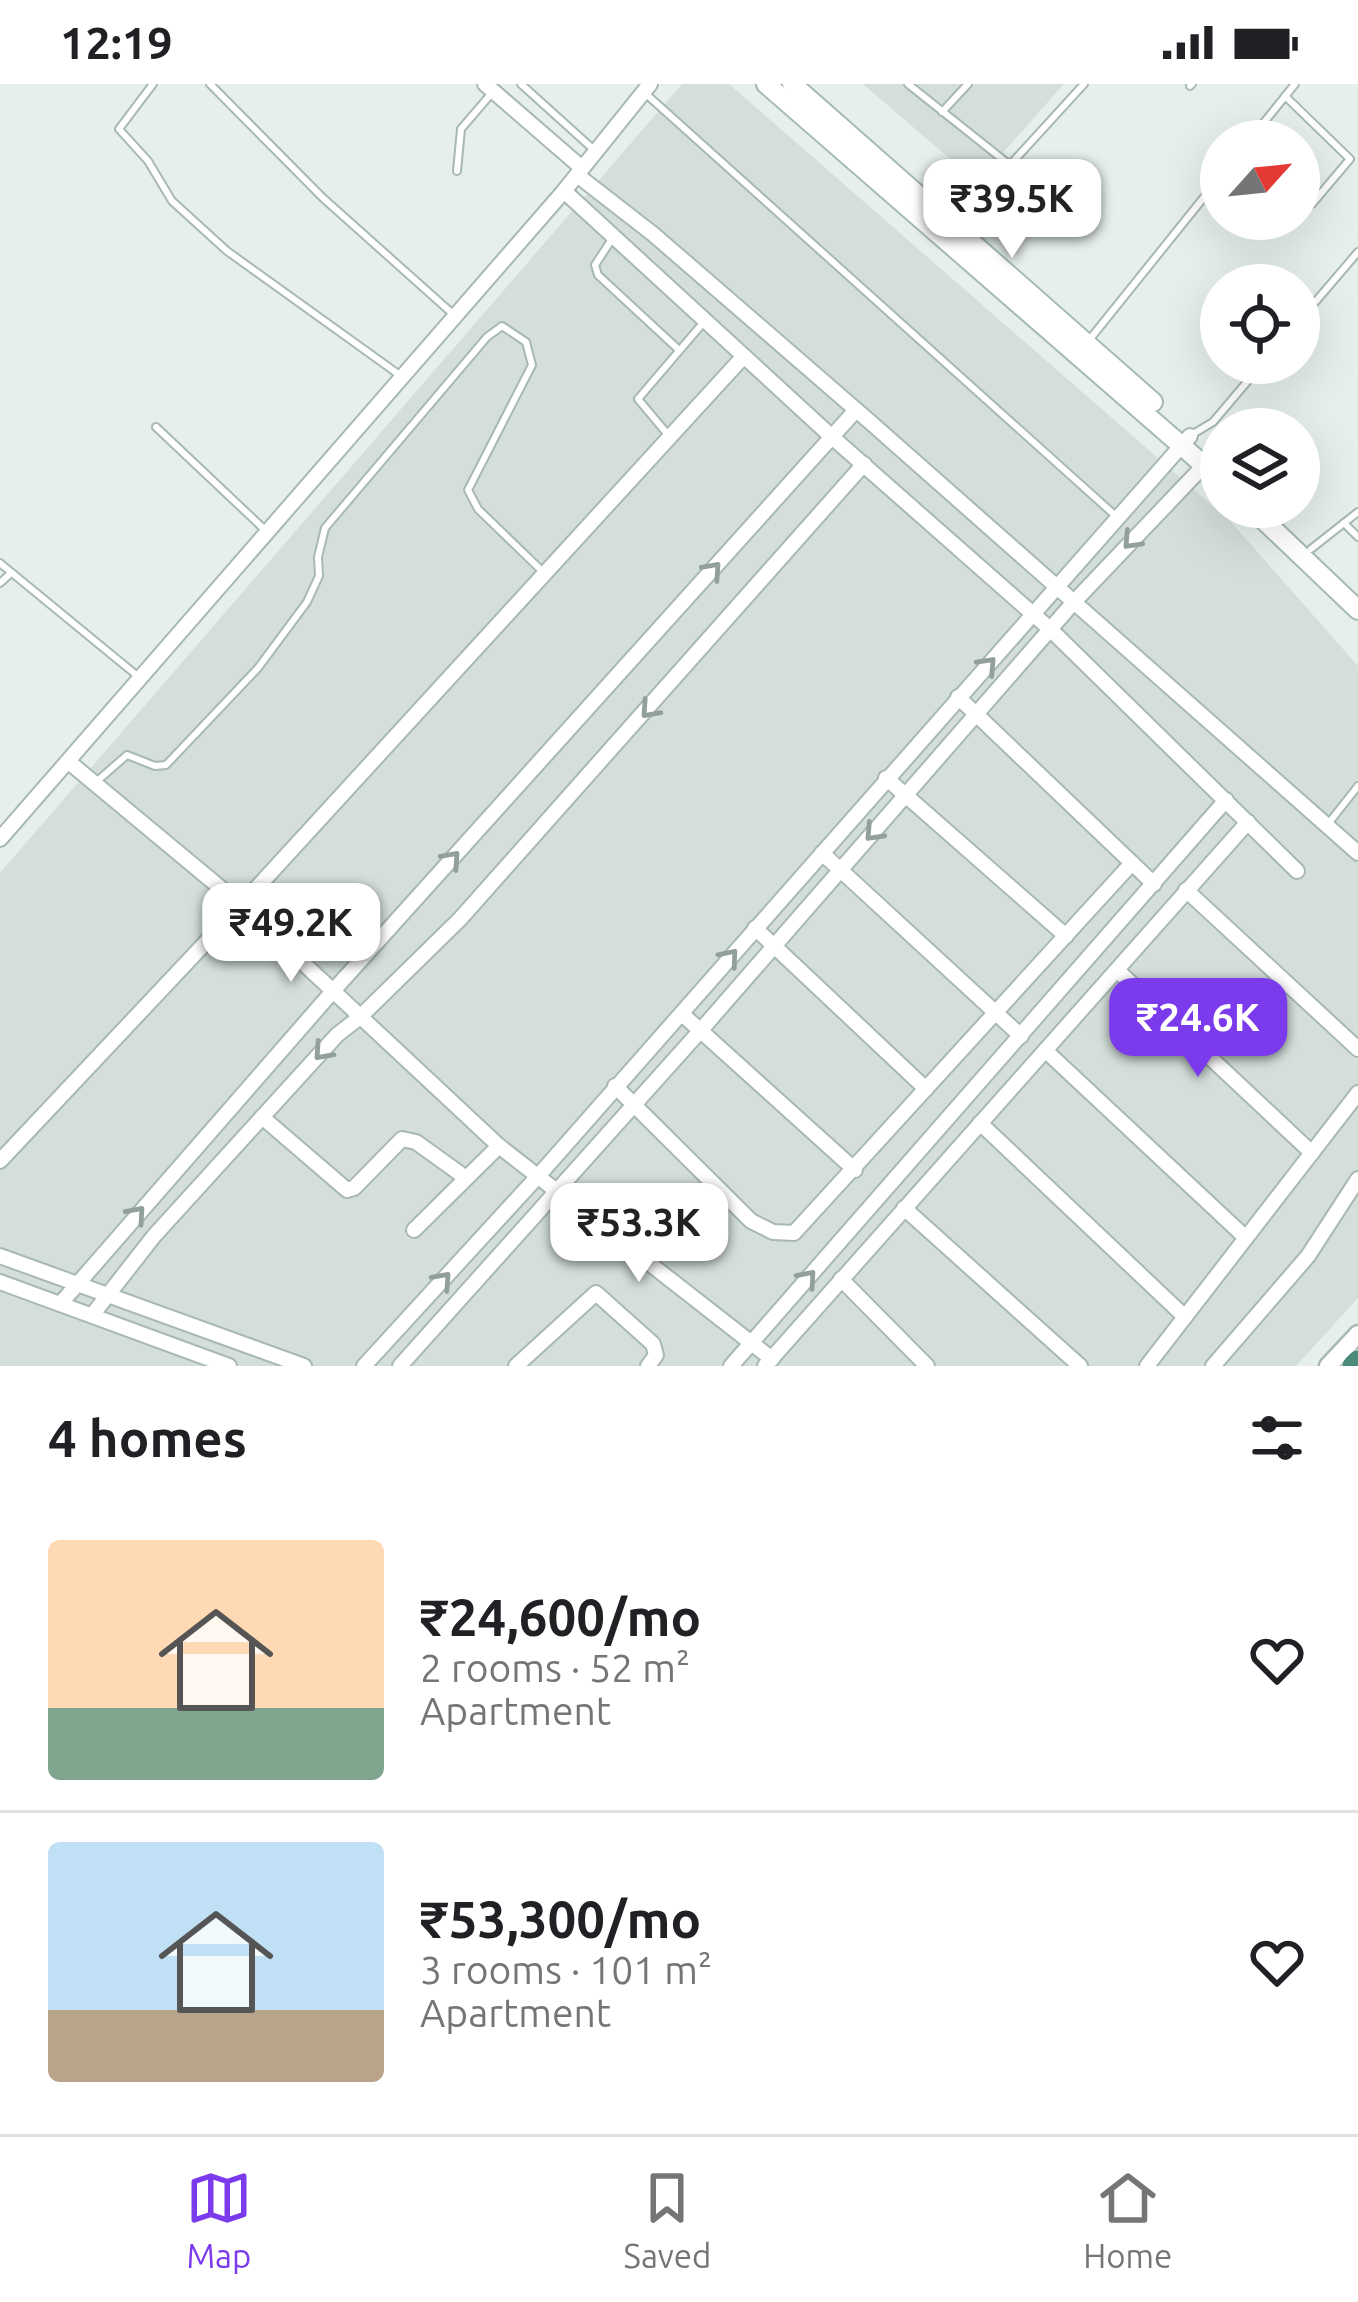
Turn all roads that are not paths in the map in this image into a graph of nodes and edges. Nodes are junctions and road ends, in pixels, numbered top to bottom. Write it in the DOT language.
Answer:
graph roads {
  1 [pos="153,84"];
  2 [pos="210,84"];
  3 [pos="521,84"];
  4 [pos="766,84"];
  5 [pos="791,84"];
  6 [pos="908,84"];
  7 [pos="968,84"];
  8 [pos="1084,84"];
  9 [pos="1295,84"];
  10 [pos="489,87"];
  11 [pos="646,88"];
  12 [pos="1286,96"];
  13 [pos="942,112"];
  14 [pos="1266,120"];
  15 [pos="1310,120"];
  16 [pos="1320,129"];
  17 [pos="595,152"];
  18 [pos="1011,166"];
  19 [pos="579,171"];
  20 [pos="457,172"];
  21 [pos="564,190"];
  22 [pos="1320,195"];
  23 [pos="1200,202"];
  24 [pos="954,226"];
  25 [pos="614,236"];
  26 [pos="1358,252"];
  27 [pos="1320,296"];
  28 [pos="454,315"];
  29 [pos="705,320"];
  30 [pos="1088,342"];
  31 [pos="679,350"];
  32 [pos="744,356"];
  33 [pos="401,376"];
  34 [pos="1245,384"];
  35 [pos="856,410"];
  36 [pos="156,428"];
  37 [pos="670,437"];
  38 [pos="832,437"];
  39 [pos="1187,440"];
  40 [pos="1200,451"];
  41 [pos="864,464"];
  42 [pos="1200,474"];
  43 [pos="1358,512"];
  44 [pos="1118,518"];
  45 [pos="1344,524"];
  46 [pos="1272,528"];
  47 [pos="1288,528"];
  48 [pos="267,532"];
  49 [pos="1358,537"];
  50 [pos="1310,549"];
  51 [pos="0,563"];
  52 [pos="11,573"];
  53 [pos="545,574"];
  54 [pos="0,583"];
  55 [pos="1058,589"];
  56 [pos="1358,594"];
  57 [pos="1073,603"];
  58 [pos="1358,610"];
  59 [pos="1035,616"];
  60 [pos="1050,629"];
  61 [pos="140,678"];
  62 [pos="958,697"];
  63 [pos="975,713"];
  64 [pos="69,762"];
  65 [pos="886,778"];
  66 [pos="95,783"];
  67 [pos="1358,786"];
  68 [pos="906,796"];
  69 [pos="1226,800"];
  70 [pos="1248,822"];
  71 [pos="1328,824"];
  72 [pos="0,839"];
  73 [pos="822,853"];
  74 [pos="1358,853"];
  75 [pos="1132,863"];
  76 [pos="839,869"];
  77 [pos="1297,871"];
  78 [pos="1154,884"];
  79 [pos="1186,890"];
  80 [pos="241,905"];
  81 [pos="754,928"];
  82 [pos="1066,937"];
  83 [pos="772,945"];
  84 [pos="1118,971"];
  85 [pos="333,991"];
  86 [pos="995,1012"];
  87 [pos="682,1013"];
  88 [pos="360,1017"];
  89 [pos="700,1030"];
  90 [pos="1021,1036"];
  91 [pos="1358,1049"];
  92 [pos="1046,1051"];
  93 [pos="615,1086"];
  94 [pos="926,1088"];
  95 [pos="1358,1093"];
  96 [pos="634,1104"];
  97 [pos="262,1117"];
  98 [pos="980,1123"];
  99 [pos="499,1145"];
  100 [pos="1312,1153"];
  101 [pos="0,1161"];
  102 [pos="855,1170"];
  103 [pos="539,1174"];
  104 [pos="466,1178"];
  105 [pos="1358,1179"];
  106 [pos="558,1190"];
  107 [pos="904,1208"];
  108 [pos="414,1230"];
  109 [pos="1246,1238"];
  110 [pos="0,1256"];
  111 [pos="841,1280"];
  112 [pos="0,1282"];
  113 [pos="76,1283"];
  114 [pos="108,1295"];
  115 [pos="61,1303"];
  116 [pos="93,1314"];
  117 [pos="1185,1317"];
  118 [pos="1358,1334"];
  119 [pos="752,1342"];
  120 [pos="768,1362"];
  121 [pos="229,1366"];
  122 [pos="304,1366"];
  123 [pos="364,1366"];
  124 [pos="400,1366"];
  125 [pos="516,1366"];
  126 [pos="648,1366"];
  127 [pos="731,1366"];
  128 [pos="927,1366"];
  129 [pos="1080,1366"];
  130 [pos="1147,1366"];
  131 [pos="1213,1366"];
  132 [pos="1328,1366"];
  1 -- 33 [label="lane"];
  2 -- 28 [label="lane"];
  3 -- 17 [label="lane"];
  4 -- 39 [label="main road"];
  5 -- 24 [label="main road"];
  6 -- 13 [label="lane"];
  7 -- 13 [label="lane"];
  8 -- 18 [label="lane"];
  9 -- 12 [label="lane"];
  10 -- 19 [label="street"];
  10 -- 20 [label="lane"];
  11 -- 17 [label="street"];
  11 -- 44 [label="lane"];
  12 -- 14 [label="lane"];
  12 -- 15 [label="lane"];
  13 -- 18 [label="lane"];
  16 -- 22 [label="lane"];
  17 -- 19 [label="street"];
  18 -- 24 [label="lane"];
  19 -- 21 [label="street"];
  19 -- 35 [label="street"];
  21 -- 25 [label="street"];
  21 -- 28 [label="street"];
  23 -- 30 [label="lane"];
  24 -- 30 [label="main road"];
  25 -- 29 [label="street"];
  25 -- 31 [label="lane"];
  26 -- 27 [label="lane"];
  28 -- 33 [label="street"];
  29 -- 31 [label="lane"];
  29 -- 32 [label="street"];
  30 -- 39 [label="main road"];
  31 -- 37 [label="lane"];
  32 -- 37 [label="street"];
  32 -- 38 [label="street"];
  33 -- 48 [label="street"];
  34 -- 39 [label="lane"];
  35 -- 38 [label="street"];
  35 -- 55 [label="street"];
  36 -- 48 [label="lane"];
  37 -- 53 [label="street"];
  38 -- 41 [label="street"];
  85 -- 38 [label="street, one-way"];
  39 -- 40 [label="main road"];
  39 -- 44 [label="street"];
  41 -- 59 [label="street"];
  41 -- 88 [label="street, one-way"];
  42 -- 57 [label="street, one-way"];
  43 -- 45 [label="lane"];
  44 -- 55 [label="street"];
  45 -- 49 [label="lane"];
  45 -- 50 [label="lane"];
  46 -- 58 [label="main road"];
  47 -- 50 [label="main road"];
  48 -- 61 [label="street"];
  50 -- 56 [label="main road"];
  51 -- 52 [label="lane"];
  52 -- 54 [label="lane"];
  52 -- 61 [label="lane"];
  53 -- 66 [label="lane"];
  53 -- 80 [label="street"];
  55 -- 57 [label="street"];
  55 -- 59 [label="street"];
  57 -- 60 [label="street"];
  57 -- 71 [label="street"];
  59 -- 60 [label="street"];
  62 -- 59 [label="street, one-way"];
  60 -- 63 [label="street"];
  60 -- 69 [label="street"];
  61 -- 64 [label="street"];
  62 -- 63 [label="street"];
  62 -- 65 [label="street"];
  63 -- 68 [label="street"];
  63 -- 75 [label="street"];
  64 -- 66 [label="street"];
  64 -- 72 [label="street"];
  65 -- 68 [label="street"];
  65 -- 73 [label="street"];
  66 -- 80 [label="street"];
  67 -- 71 [label="lane"];
  68 -- 76 [label="street, one-way"];
  68 -- 82 [label="street"];
  69 -- 70 [label="street"];
  69 -- 78 [label="street"];
  70 -- 77 [label="street"];
  70 -- 79 [label="street"];
  71 -- 74 [label="street"];
  73 -- 76 [label="street"];
  73 -- 81 [label="street"];
  75 -- 78 [label="street"];
  75 -- 82 [label="street"];
  76 -- 83 [label="street"];
  76 -- 86 [label="street"];
  78 -- 90 [label="street"];
  79 -- 84 [label="street"];
  79 -- 91 [label="street"];
  80 -- 85 [label="street"];
  80 -- 101 [label="street"];
  81 -- 83 [label="street"];
  87 -- 81 [label="street, one-way"];
  82 -- 86 [label="street"];
  83 -- 89 [label="street"];
  83 -- 94 [label="street"];
  84 -- 92 [label="street"];
  84 -- 100 [label="street"];
  85 -- 88 [label="street"];
  113 -- 85 [label="street, one-way"];
  86 -- 90 [label="street"];
  86 -- 94 [label="street"];
  87 -- 89 [label="street"];
  87 -- 93 [label="street"];
  88 -- 97 [label="street, one-way"];
  88 -- 99 [label="street"];
  89 -- 96 [label="street"];
  89 -- 102 [label="street"];
  119 -- 90 [label="street, one-way"];
  92 -- 98 [label="street"];
  92 -- 109 [label="street"];
  93 -- 96 [label="street"];
  93 -- 103 [label="street"];
  94 -- 102 [label="street"];
  95 -- 100 [label="street"];
  96 -- 102 [label="street"];
  96 -- 106 [label="street"];
  97 -- 104 [label="street"];
  97 -- 114 [label="street"];
  98 -- 107 [label="street"];
  98 -- 117 [label="street"];
  99 -- 103 [label="street"];
  99 -- 104 [label="street"];
  100 -- 109 [label="street"];
  103 -- 106 [label="street"];
  123 -- 103 [label="street, one-way"];
  104 -- 108 [label="street"];
  105 -- 131 [label="street"];
  106 -- 119 [label="street"];
  106 -- 124 [label="street"];
  107 -- 111 [label="street"];
  107 -- 129 [label="street"];
  109 -- 117 [label="street"];
  110 -- 113 [label="street"];
  111 -- 120 [label="street"];
  111 -- 128 [label="street"];
  112 -- 115 [label="street"];
  113 -- 114 [label="street"];
  113 -- 115 [label="street"];
  114 -- 116 [label="street"];
  114 -- 122 [label="street"];
  115 -- 116 [label="street"];
  116 -- 121 [label="street"];
  117 -- 130 [label="street"];
  118 -- 132 [label="street"];
  119 -- 120 [label="street"];
  119 -- 127 [label="street"];
  125 -- 126 [label="street"];
}
